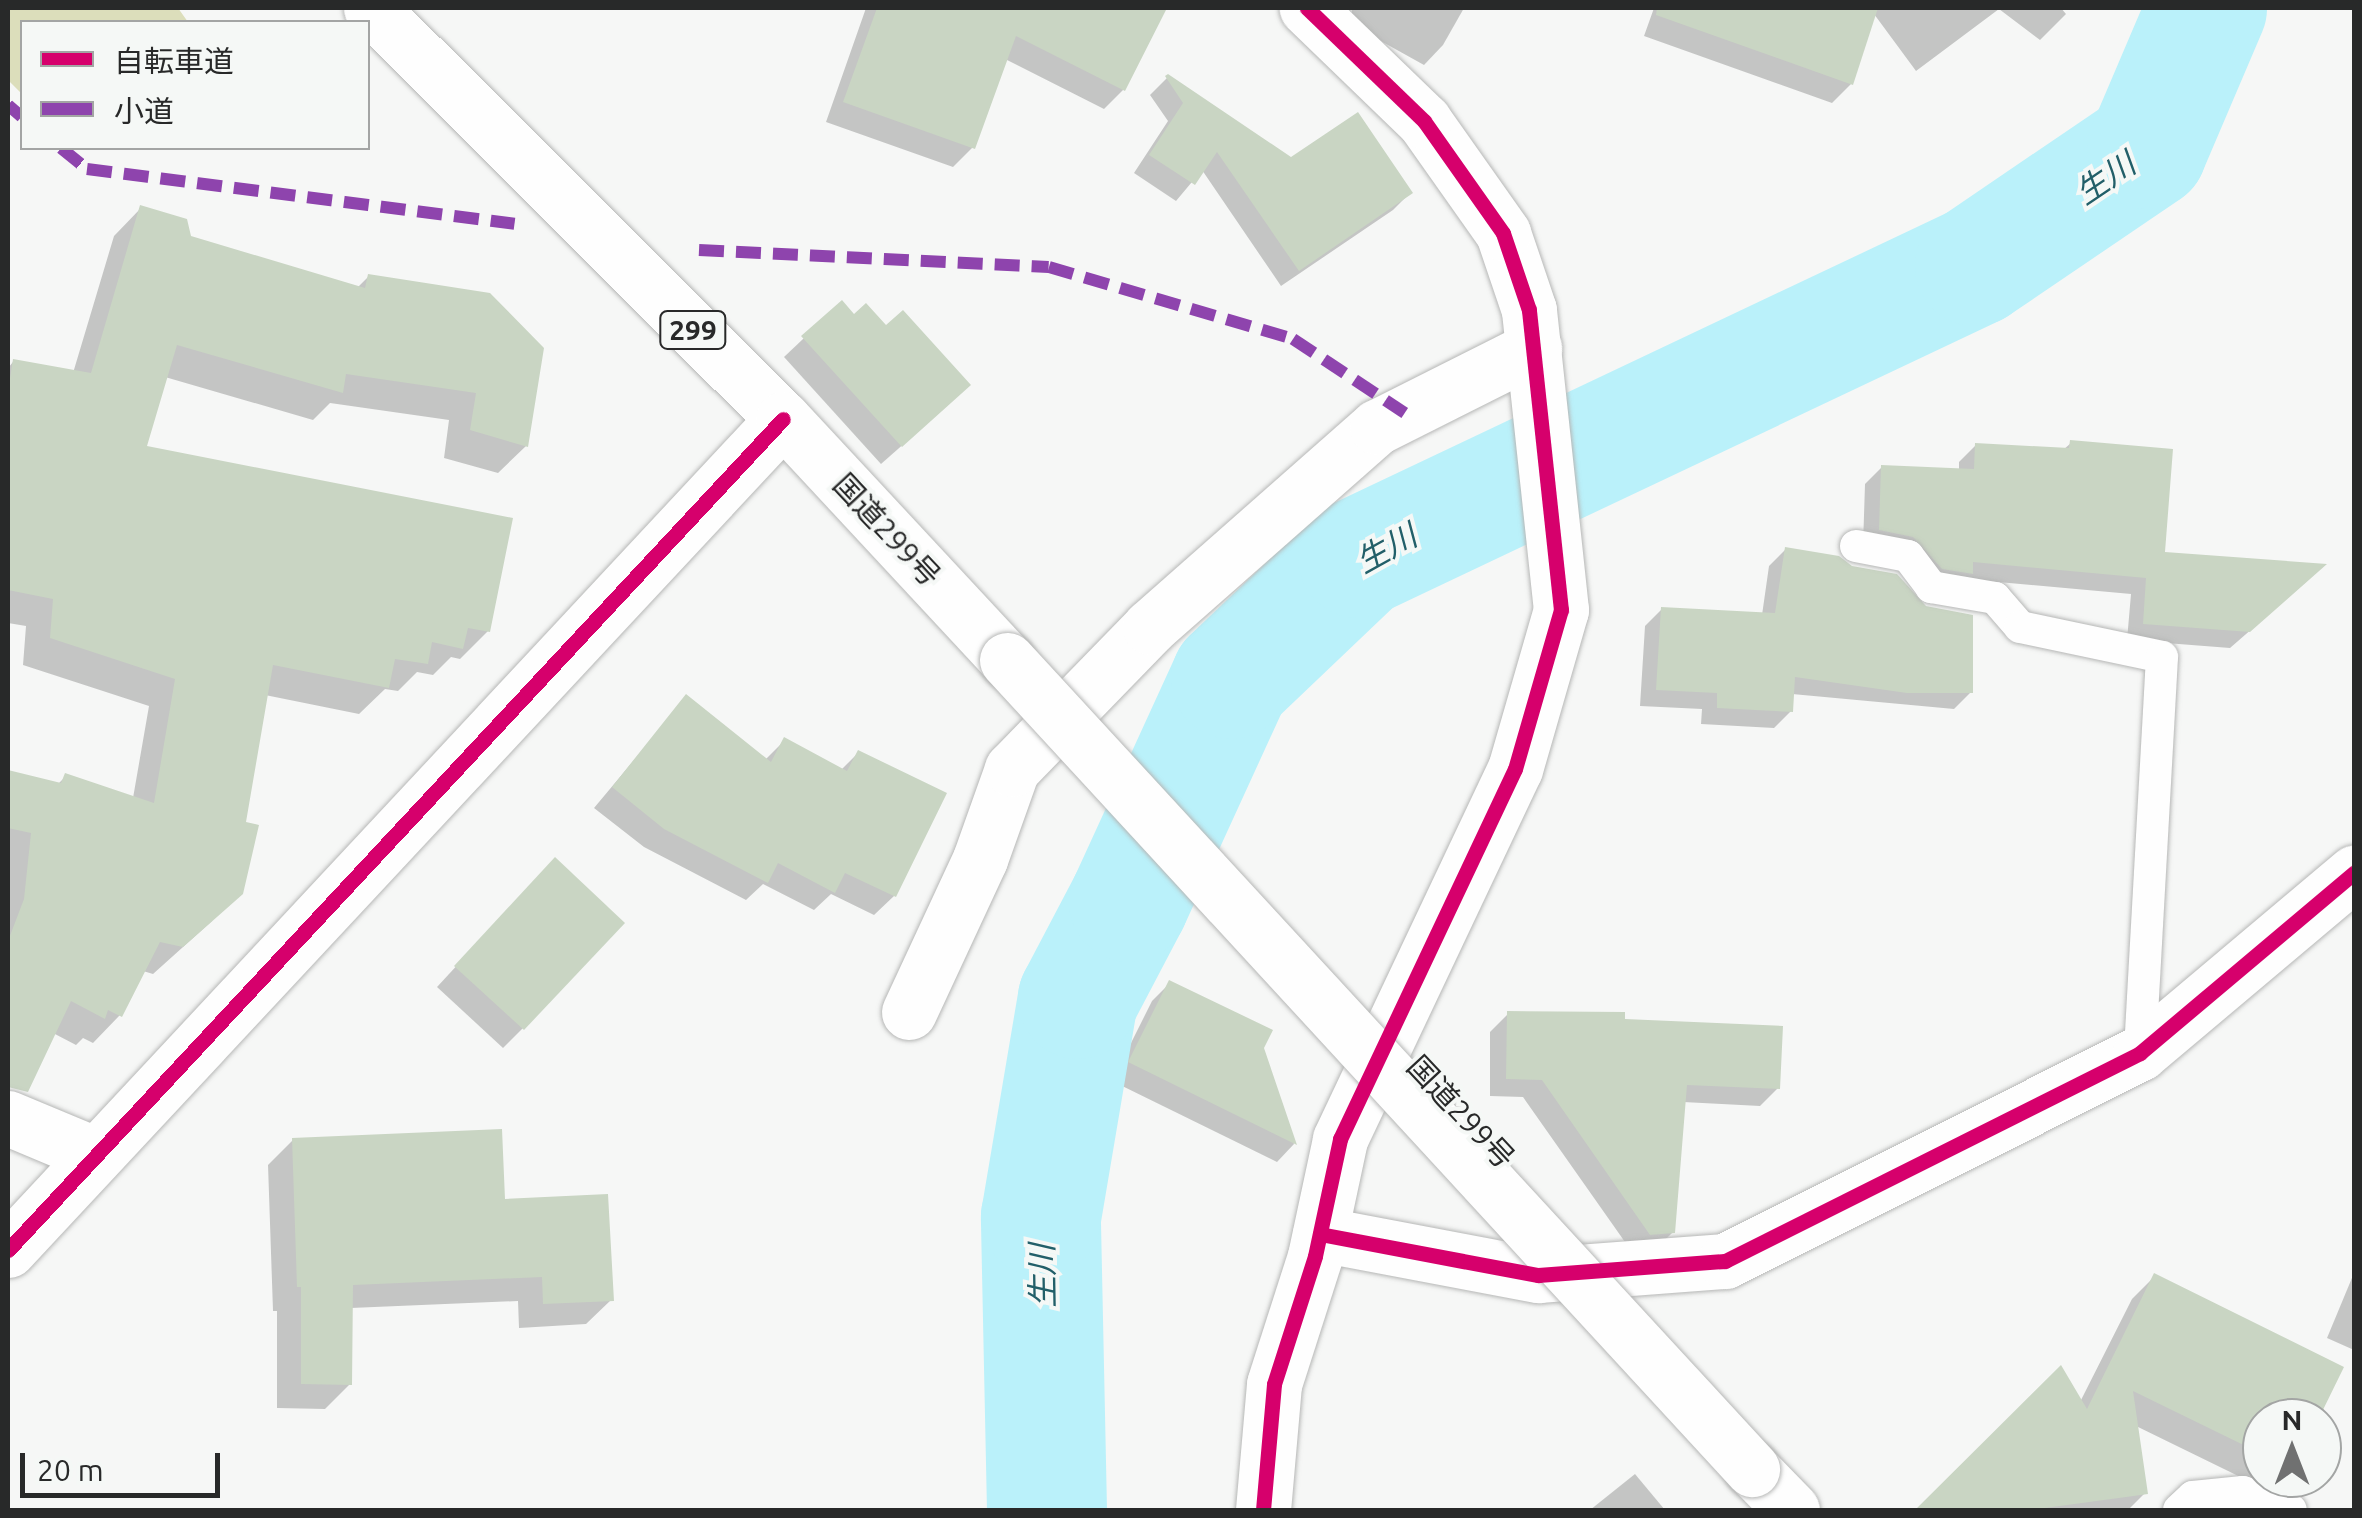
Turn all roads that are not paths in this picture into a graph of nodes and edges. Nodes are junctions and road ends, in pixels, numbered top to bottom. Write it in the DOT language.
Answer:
graph roads {
  1 [pos="371,8"];
  2 [pos="1307,8"];
  3 [pos="1534,348"];
  4 [pos="783,419"];
  5 [pos="1856,546"];
  6 [pos="2354,872"];
  7 [pos="909,1012"];
  8 [pos="2140,1054"];
  9 [pos="8,1118"];
  10 [pos="94,1154"];
  11 [pos="1320,1234"];
  12 [pos="8,1250"];
  13 [pos="1263,1510"];
  14 [pos="1792,1510"];
  15 [pos="2178,1510"];
  16 [pos="2291,1510"];
  1 -- 4 [label="main road, 国道299号 / 299"];
  2 -- 3 [label="main road"];
  3 -- 7 [label="main road"];
  3 -- 11 [label="main road"];
  4 -- 10 [label="main road"];
  4 -- 14 [label="main road, 国道299号 / 299, bridge"];
  5 -- 8 [label="lane"];
  6 -- 8 [label="main road"];
  8 -- 11 [label="main road"];
  9 -- 10 [label="main road"];
  10 -- 12 [label="main road"];
  11 -- 13 [label="main road"];
  15 -- 16 [label="lane"];
}
